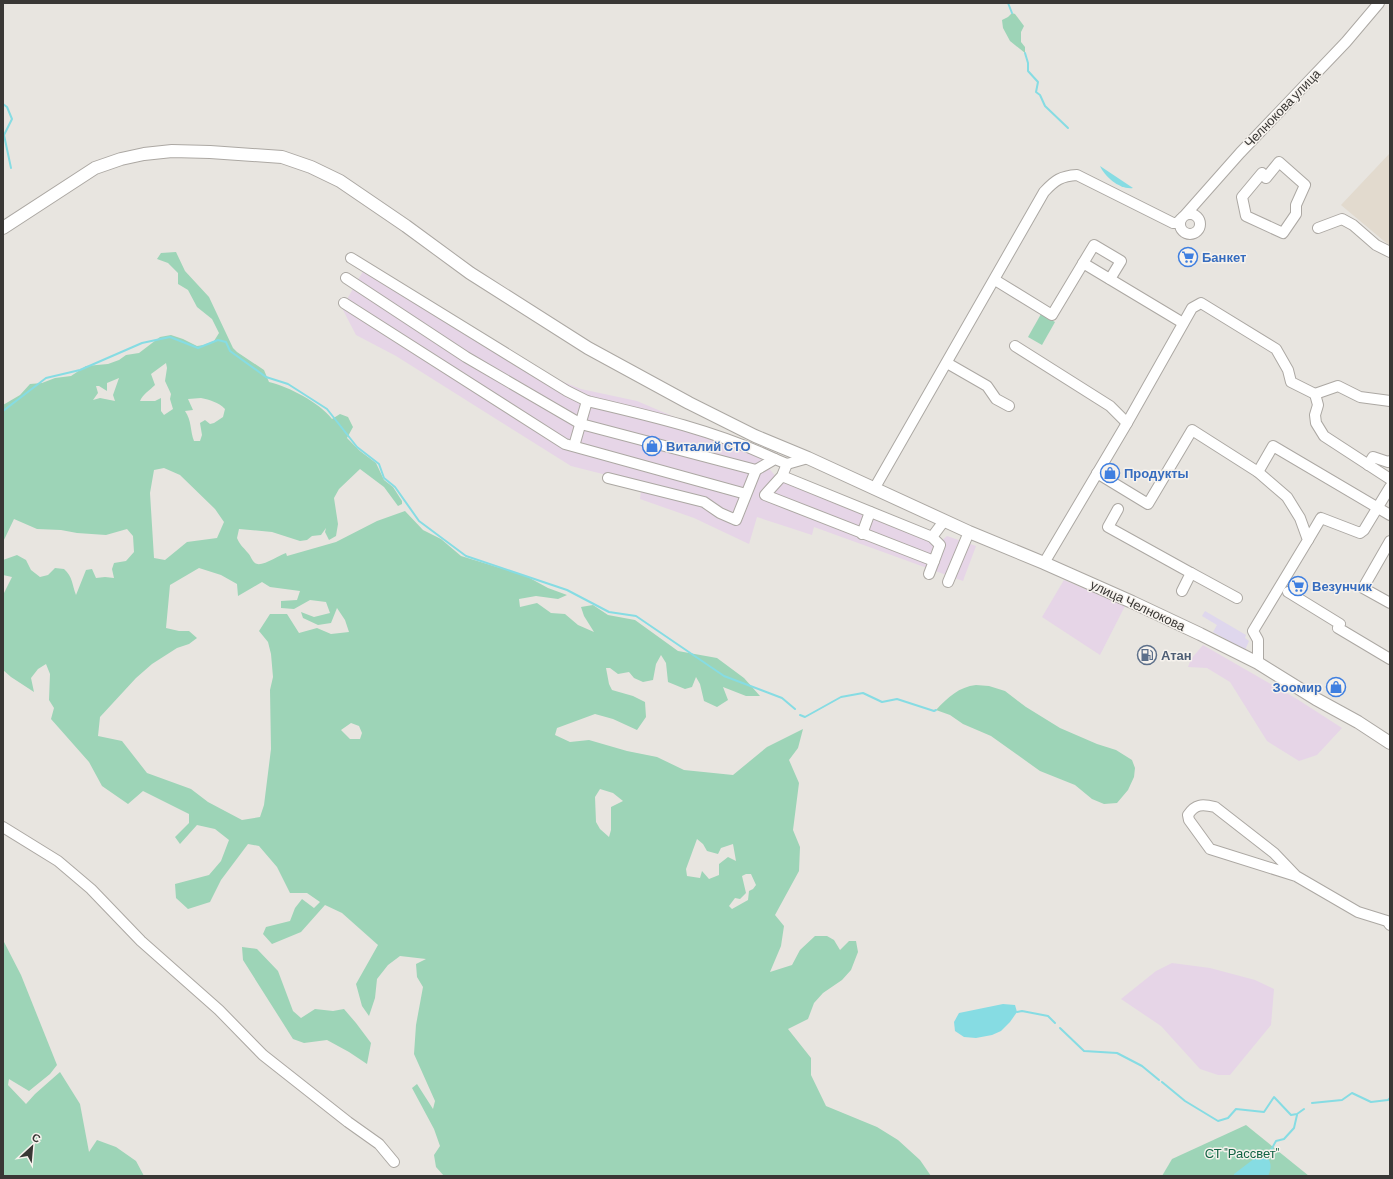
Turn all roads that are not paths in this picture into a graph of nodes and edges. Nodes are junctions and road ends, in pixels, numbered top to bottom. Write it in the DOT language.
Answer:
graph roads {
  1 [pos="1379,3"];
  2 [pos="1264,176"];
  3 [pos="3,228"];
  4 [pos="1318,228"];
  5 [pos="1390,252"];
  6 [pos="351,258"];
  7 [pos="1084,263"];
  8 [pos="346,278"];
  9 [pos="1110,279"];
  10 [pos="995,280"];
  11 [pos="344,302"];
  12 [pos="1183,323"];
  13 [pos="1015,346"];
  14 [pos="946,363"];
  15 [pos="1315,394"];
  16 [pos="587,401"];
  17 [pos="1390,401"];
  18 [pos="1009,406"];
  19 [pos="1127,423"];
  20 [pos="581,424"];
  21 [pos="574,446"];
  22 [pos="808,458"];
  23 [pos="775,459"];
  24 [pos="1390,461"];
  25 [pos="787,464"];
  26 [pos="1368,465"];
  27 [pos="756,470"];
  28 [pos="1258,472"];
  29 [pos="1097,473"];
  30 [pos="782,476"];
  31 [pos="608,478"];
  32 [pos="1390,479"];
  33 [pos="1390,487"];
  34 [pos="874,489"];
  35 [pos="746,494"];
  36 [pos="1378,508"];
  37 [pos="1118,509"];
  38 [pos="870,512"];
  39 [pos="1390,515"];
  40 [pos="944,521"];
  41 [pos="969,532"];
  42 [pos="862,534"];
  43 [pos="932,537"];
  44 [pos="1308,540"];
  45 [pos="1390,541"];
  46 [pos="934,561"];
  47 [pos="1044,563"];
  48 [pos="1191,573"];
  49 [pos="929,574"];
  50 [pos="948,582"];
  51 [pos="1182,591"];
  52 [pos="1288,592"];
  53 [pos="1238,598"];
  54 [pos="1390,603"];
  55 [pos="1390,659"];
  56 [pos="1258,663"];
  57 [pos="1390,743"];
  58 [pos="3,827"];
  59 [pos="1296,876"];
  60 [pos="1390,925"];
  61 [pos="394,1162"];
  1 -- 10 [label="street, Челнокова улица"];
  2 -- 2 [label="street"];
  3 -- 22 [label="main road, улица Челнокова"];
  4 -- 5 [label="street"];
  6 -- 16 [label="street"];
  7 -- 9 [label="street"];
  7 -- 9 [label="street"];
  7 -- 10 [label="street"];
  8 -- 20 [label="street"];
  9 -- 12 [label="street"];
  10 -- 14 [label="street"];
  11 -- 21 [label="street"];
  12 -- 15 [label="street"];
  12 -- 19 [label="street"];
  13 -- 19 [label="street"];
  14 -- 18 [label="street"];
  14 -- 34 [label="street"];
  15 -- 17 [label="street"];
  15 -- 26 [label="street"];
  16 -- 20 [label="street"];
  16 -- 23 [label="street"];
  19 -- 29 [label="street"];
  20 -- 21 [label="street"];
  20 -- 27 [label="street"];
  21 -- 35 [label="street"];
  22 -- 25 [label="street"];
  22 -- 34 [label="main road, улица Челнокова"];
  23 -- 25 [label="street"];
  23 -- 27 [label="street"];
  24 -- 26 [label="street"];
  25 -- 30 [label="street"];
  26 -- 32 [label="street"];
  27 -- 35 [label="street"];
  28 -- 29 [label="street"];
  28 -- 36 [label="street"];
  28 -- 44 [label="street"];
  29 -- 47 [label="street"];
  30 -- 38 [label="street"];
  30 -- 42 [label="street"];
  31 -- 35 [label="street"];
  33 -- 36 [label="street"];
  34 -- 40 [label="main road, улица Челнокова"];
  36 -- 39 [label="street"];
  36 -- 44 [label="street"];
  37 -- 48 [label="street"];
  38 -- 42 [label="street"];
  38 -- 43 [label="street"];
  40 -- 41 [label="main road, улица Челнокова"];
  40 -- 43 [label="street"];
  41 -- 47 [label="main road, улица Челнокова"];
  41 -- 50 [label="street"];
  42 -- 46 [label="street"];
  43 -- 46 [label="street"];
  44 -- 56 [label="street"];
  45 -- 54 [label="street"];
  46 -- 49 [label="street"];
  47 -- 56 [label="main road, улица Челнокова"];
  48 -- 51 [label="street"];
  48 -- 53 [label="street"];
  52 -- 55 [label="street"];
  56 -- 57 [label="main road, улица Челнокова"];
  58 -- 61 [label="street"];
  59 -- 59 [label="street"];
  59 -- 60 [label="street"];
}
